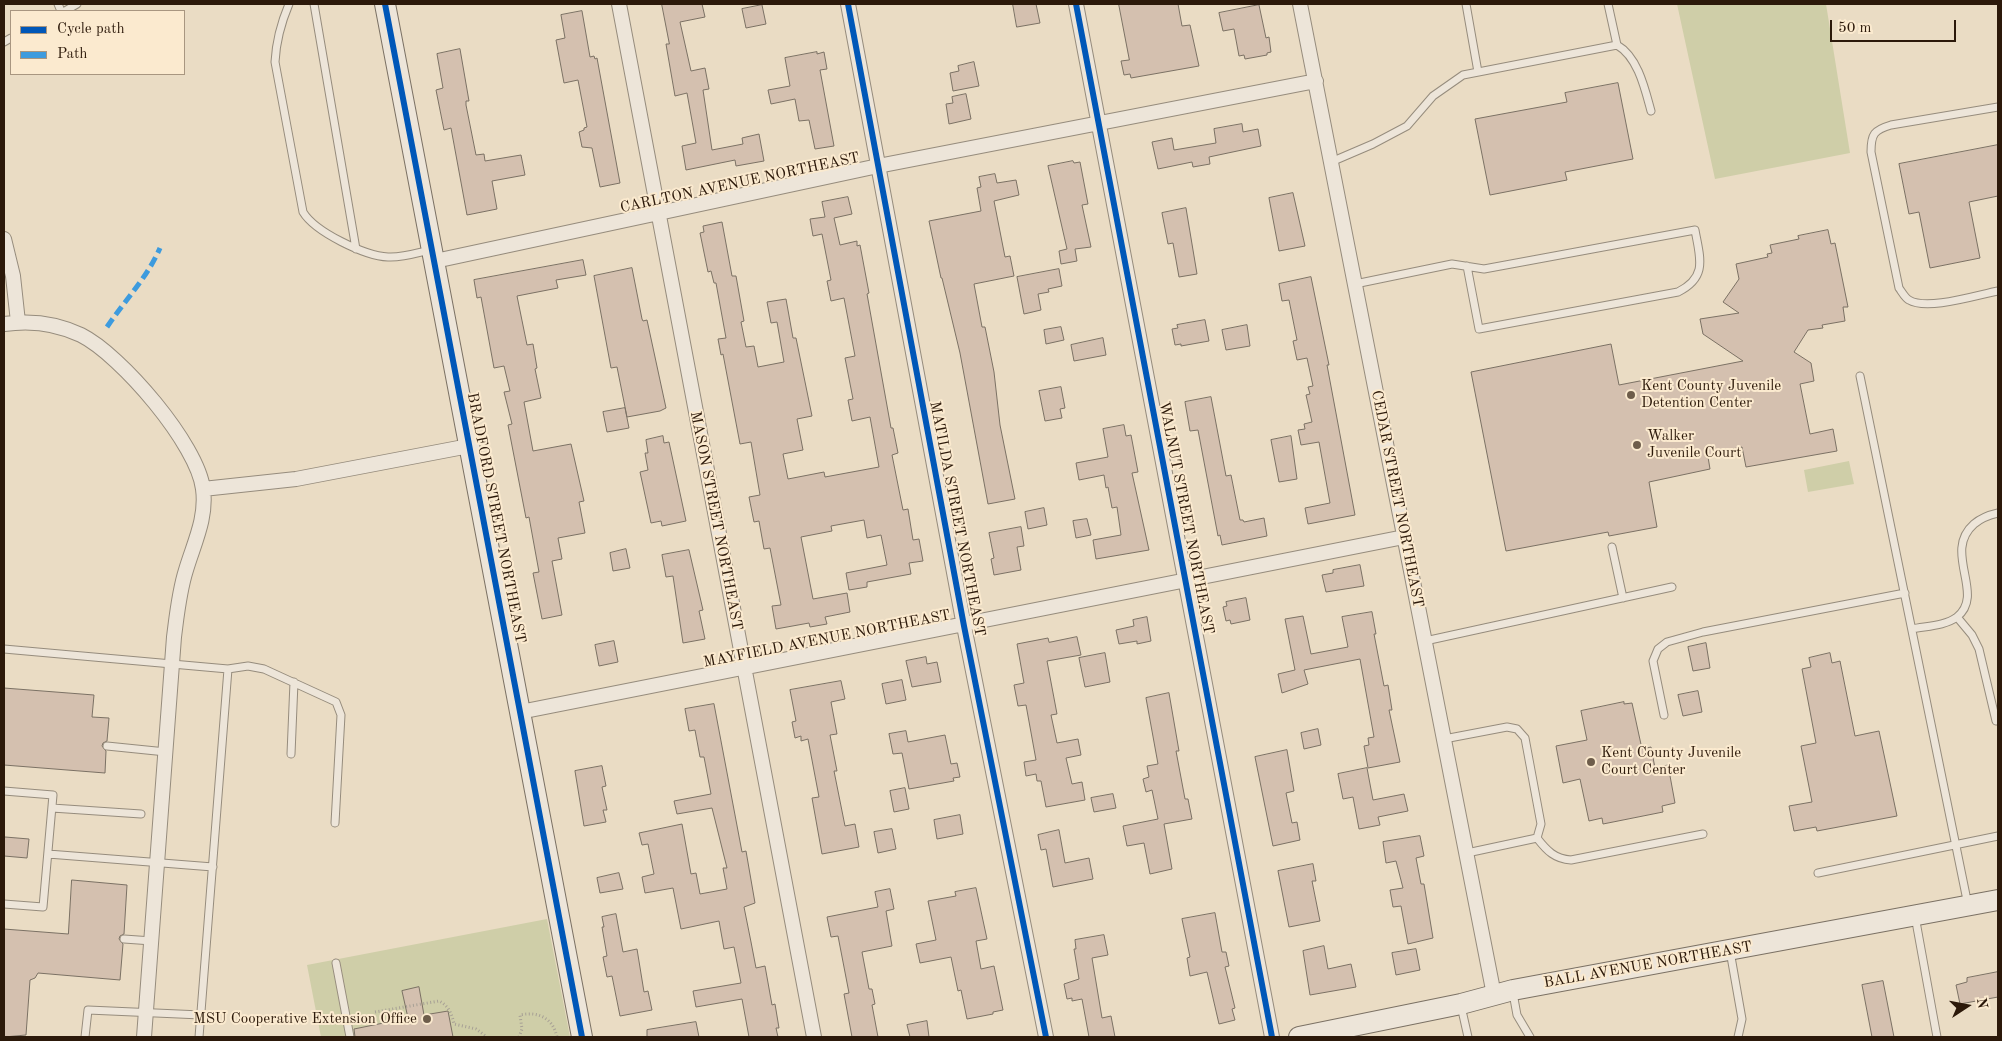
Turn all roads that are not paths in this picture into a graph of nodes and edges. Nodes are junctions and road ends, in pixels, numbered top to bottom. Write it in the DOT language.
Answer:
graph roads {
  1 [pos="77,4"];
  2 [pos="289,4"];
  3 [pos="314,4"];
  4 [pos="385,4"];
  5 [pos="619,4"];
  6 [pos="848,4"];
  7 [pos="1076,4"];
  8 [pos="1300,4"];
  9 [pos="1466,4"];
  10 [pos="1608,4"];
  11 [pos="65,10"];
  12 [pos="1617,45"];
  13 [pos="1478,72"];
  14 [pos="1316,81"];
  15 [pos="1998,107"];
  16 [pos="1651,111"];
  17 [pos="1099,123"];
  18 [pos="1331,162"];
  19 [pos="878,166"];
  20 [pos="659,213"];
  21 [pos="4,242"];
  22 [pos="356,249"];
  23 [pos="433,255"];
  24 [pos="1467,266"];
  25 [pos="1354,284"];
  26 [pos="1998,291"];
  27 [pos="11,323"];
  28 [pos="1860,376"];
  29 [pos="469,446"];
  30 [pos="203,489"];
  31 [pos="1998,513"];
  32 [pos="1404,537"];
  33 [pos="1612,547"];
  34 [pos="1185,581"];
  35 [pos="1672,587"];
  36 [pos="1905,593"];
  37 [pos="1623,598"];
  38 [pos="1957,617"];
  39 [pos="964,626"];
  40 [pos="1912,629"];
  41 [pos="1425,641"];
  42 [pos="4,649"];
  43 [pos="172,664"];
  44 [pos="744,667"];
  45 [pos="228,669"];
  46 [pos="294,682"];
  47 [pos="520,712"];
  48 [pos="1664,715"];
  49 [pos="1996,721"];
  50 [pos="1444,739"];
  51 [pos="107,746"];
  52 [pos="166,752"];
  53 [pos="291,754"];
  54 [pos="4,791"];
  55 [pos="52,808"];
  56 [pos="141,814"];
  57 [pos="335,823"];
  58 [pos="1703,834"];
  59 [pos="1998,836"];
  60 [pos="1537,838"];
  61 [pos="1955,844"];
  62 [pos="1466,853"];
  63 [pos="48,854"];
  64 [pos="158,863"];
  65 [pos="213,867"];
  66 [pos="1818,873"];
  67 [pos="1998,900"];
  68 [pos="4,904"];
  69 [pos="1969,906"];
  70 [pos="1915,916"];
  71 [pos="124,939"];
  72 [pos="152,941"];
  73 [pos="1730,950"];
  74 [pos="336,963"];
  75 [pos="1503,992"];
  76 [pos="1461,1004"];
  77 [pos="147,1012"];
  78 [pos="201,1015"];
  79 [pos="85,1037"];
  80 [pos="144,1037"];
  81 [pos="199,1037"];
  82 [pos="350,1037"];
  83 [pos="582,1037"];
  84 [pos="814,1037"];
  85 [pos="1046,1037"];
  86 [pos="1272,1037"];
  87 [pos="1299,1037"];
  88 [pos="1468,1037"];
  89 [pos="1530,1037"];
  90 [pos="1738,1037"];
  91 [pos="1937,1037"];
  1 -- 11 [label="lane"];
  2 -- 22 [label="lane"];
  3 -- 22 [label="lane"];
  4 -- 23 [label="street, BRADFORD STREET NORTHEAST"];
  5 -- 20 [label="street, MASON STREET NORTHEAST"];
  6 -- 19 [label="street, MATILDA STREET NORTHEAST"];
  7 -- 17 [label="street, WALNUT STREET NORTHEAST"];
  8 -- 14 [label="street, CEDAR STREET NORTHEAST"];
  9 -- 13 [label="lane"];
  10 -- 12 [label="lane"];
  12 -- 13 [label="lane"];
  12 -- 16 [label="lane"];
  13 -- 18 [label="lane"];
  14 -- 17 [label="street, CARLTON AVENUE NORTHEAST"];
  14 -- 18 [label="street, CEDAR STREET NORTHEAST"];
  15 -- 26 [label="lane"];
  17 -- 19 [label="street, CARLTON AVENUE NORTHEAST"];
  17 -- 34 [label="street, WALNUT STREET NORTHEAST"];
  18 -- 25 [label="street, CEDAR STREET NORTHEAST"];
  19 -- 20 [label="street, CARLTON AVENUE NORTHEAST"];
  19 -- 39 [label="street, MATILDA STREET NORTHEAST"];
  20 -- 23 [label="street, CARLTON AVENUE NORTHEAST"];
  20 -- 44 [label="street, MASON STREET NORTHEAST"];
  21 -- 27 [label="street"];
  22 -- 23 [label="lane"];
  23 -- 29 [label="street, BRADFORD STREET NORTHEAST"];
  24 -- 24 [label="lane"];
  24 -- 25 [label="lane"];
  25 -- 32 [label="street, CEDAR STREET NORTHEAST"];
  27 -- 30 [label="street"];
  28 -- 36 [label="lane"];
  29 -- 30 [label="street"];
  29 -- 47 [label="street, BRADFORD STREET NORTHEAST"];
  30 -- 43 [label="street"];
  31 -- 38 [label="lane"];
  32 -- 34 [label="street, MAYFIELD AVENUE NORTHEAST"];
  32 -- 41 [label="street, CEDAR STREET NORTHEAST"];
  33 -- 37 [label="lane"];
  34 -- 39 [label="street, MAYFIELD AVENUE NORTHEAST"];
  34 -- 86 [label="street, WALNUT STREET NORTHEAST"];
  35 -- 37 [label="lane"];
  36 -- 40 [label="lane"];
  36 -- 48 [label="lane"];
  37 -- 41 [label="lane"];
  38 -- 40 [label="lane"];
  38 -- 49 [label="lane"];
  39 -- 44 [label="street, MAYFIELD AVENUE NORTHEAST"];
  39 -- 85 [label="street, MATILDA STREET NORTHEAST"];
  40 -- 61 [label="lane"];
  41 -- 50 [label="street, CEDAR STREET NORTHEAST"];
  42 -- 43 [label="lane"];
  43 -- 45 [label="lane"];
  43 -- 52 [label="street"];
  44 -- 47 [label="street, MAYFIELD AVENUE NORTHEAST"];
  44 -- 84 [label="street, MASON STREET NORTHEAST"];
  45 -- 46 [label="lane"];
  45 -- 65 [label="lane"];
  46 -- 53 [label="lane"];
  46 -- 57 [label="lane"];
  47 -- 83 [label="street, BRADFORD STREET NORTHEAST"];
  50 -- 60 [label="lane"];
  50 -- 62 [label="street, CEDAR STREET NORTHEAST"];
  51 -- 52 [label="lane"];
  52 -- 64 [label="street"];
  54 -- 55 [label="lane"];
  55 -- 56 [label="lane"];
  55 -- 63 [label="lane"];
  58 -- 60 [label="lane"];
  59 -- 61 [label="lane"];
  60 -- 62 [label="lane"];
  61 -- 66 [label="lane"];
  61 -- 69 [label="lane"];
  62 -- 75 [label="street, CEDAR STREET NORTHEAST"];
  63 -- 64 [label="lane"];
  63 -- 68 [label="lane"];
  64 -- 65 [label="lane"];
  64 -- 72 [label="street"];
  65 -- 78 [label="lane"];
  67 -- 69 [label="street, BALL AVENUE NORTHEAST"];
  69 -- 70 [label="street, BALL AVENUE NORTHEAST"];
  70 -- 73 [label="street, BALL AVENUE NORTHEAST"];
  70 -- 91 [label="lane"];
  71 -- 72 [label="lane"];
  72 -- 77 [label="street"];
  73 -- 75 [label="street, BALL AVENUE NORTHEAST"];
  73 -- 90 [label="lane"];
  74 -- 82 [label="lane"];
  75 -- 76 [label="street, BALL AVENUE NORTHEAST"];
  75 -- 89 [label="lane"];
  76 -- 87 [label="street, BALL AVENUE NORTHEAST"];
  76 -- 88 [label="lane"];
  77 -- 78 [label="lane"];
  77 -- 79 [label="lane"];
  77 -- 80 [label="street"];
  78 -- 81 [label="lane"];
}
